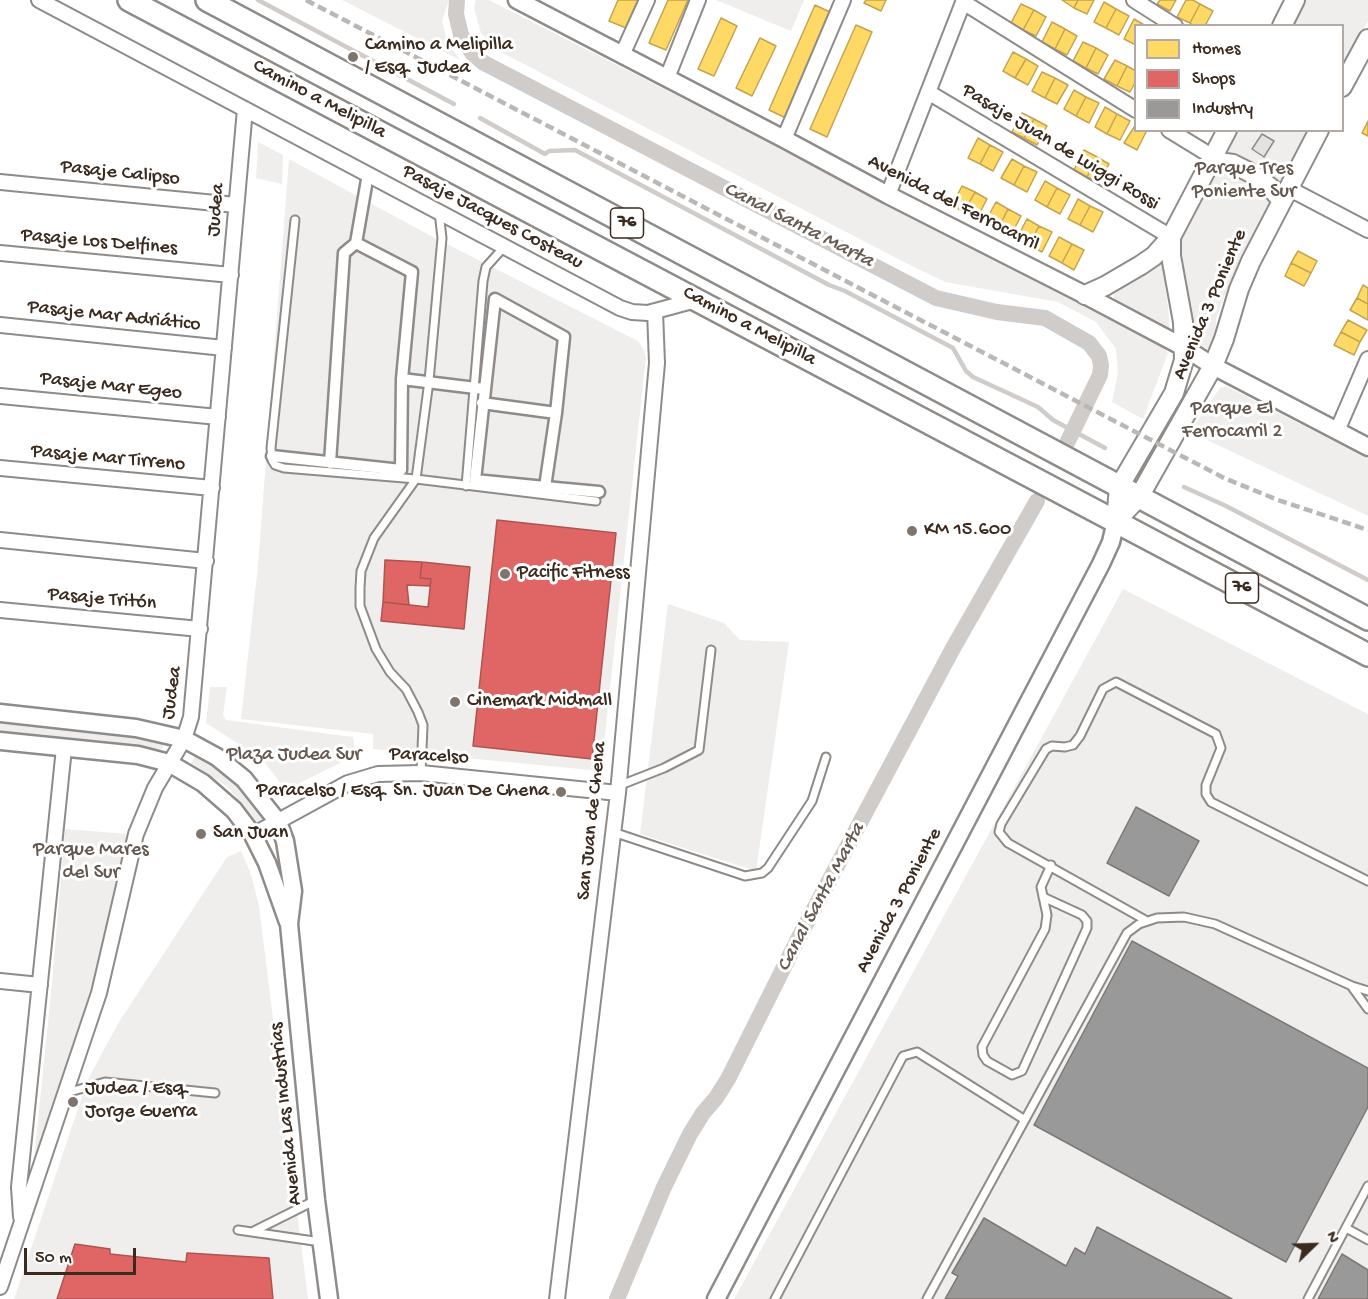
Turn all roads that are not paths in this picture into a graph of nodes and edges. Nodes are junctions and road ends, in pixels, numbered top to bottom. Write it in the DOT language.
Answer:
graph roads {
  1 [pos="39,0"];
  2 [pos="129,0"];
  3 [pos="207,0"];
  4 [pos="647,0"];
  5 [pos="698,0"];
  6 [pos="843,0"];
  7 [pos="1134,0"];
  8 [pos="1295,0"];
  9 [pos="963,1"];
  10 [pos="527,2"];
  11 [pos="1172,24"];
  12 [pos="1283,24"];
  13 [pos="1368,39"];
  14 [pos="622,55"];
  15 [pos="667,78"];
  16 [pos="1344,83"];
  17 [pos="928,92"];
  18 [pos="245,109"];
  19 [pos="1134,109"];
  20 [pos="1172,132"];
  21 [pos="1226,132"];
  22 [pos="1318,132"];
  23 [pos="784,139"];
  24 [pos="1211,159"];
  25 [pos="368,174"];
  26 [pos="0,182"];
  27 [pos="888,195"];
  28 [pos="1285,195"];
  29 [pos="236,205"];
  30 [pos="439,212"];
  31 [pos="295,220"];
  32 [pos="1368,230"];
  33 [pos="1171,237"];
  34 [pos="356,243"];
  35 [pos="504,247"];
  36 [pos="0,253"];
  37 [pos="231,275"];
  38 [pos="1085,295"];
  39 [pos="696,300"];
  40 [pos="655,311"];
  41 [pos="0,325"];
  42 [pos="224,348"];
  43 [pos="1185,348"];
  44 [pos="1368,359"];
  45 [pos="1213,366"];
  46 [pos="402,379"];
  47 [pos="429,381"];
  48 [pos="478,388"];
  49 [pos="0,396"];
  50 [pos="482,403"];
  51 [pos="556,412"];
  52 [pos="218,417"];
  53 [pos="1337,431"];
  54 [pos="1368,447"];
  55 [pos="272,456"];
  56 [pos="330,463"];
  57 [pos="0,468"];
  58 [pos="417,479"];
  59 [pos="466,486"];
  60 [pos="1119,486"];
  61 [pos="545,487"];
  62 [pos="212,488"];
  63 [pos="597,496"];
  64 [pos="1140,497"];
  65 [pos="1116,521"];
  66 [pos="0,540"];
  67 [pos="206,561"];
  68 [pos="0,610"];
  69 [pos="1368,619"];
  70 [pos="200,629"];
  71 [pos="711,650"];
  72 [pos="1368,655"];
  73 [pos="0,713"];
  74 [pos="184,739"];
  75 [pos="0,741"];
  76 [pos="64,748"];
  77 [pos="826,758"];
  78 [pos="168,763"];
  79 [pos="421,773"];
  80 [pos="617,790"];
  81 [pos="278,822"];
  82 [pos="613,832"];
  83 [pos="253,836"];
  84 [pos="1051,866"];
  85 [pos="1368,881"];
  86 [pos="1043,897"];
  87 [pos="1147,921"];
  88 [pos="289,924"];
  89 [pos="0,981"];
  90 [pos="40,985"];
  91 [pos="1352,986"];
  92 [pos="1368,991"];
  93 [pos="1368,1009"];
  94 [pos="65,1093"];
  95 [pos="215,1093"];
  96 [pos="1024,1120"];
  97 [pos="1368,1186"];
  98 [pos="316,1200"];
  99 [pos="21,1222"];
  100 [pos="1346,1228"];
  101 [pos="238,1230"];
  102 [pos="253,1231"];
  103 [pos="1368,1240"];
  104 [pos="321,1242"];
  105 [pos="1,1283"];
  106 [pos="329,1299"];
  107 [pos="557,1299"];
  108 [pos="716,1299"];
  109 [pos="775,1299"];
  110 [pos="927,1299"];
  111 [pos="1308,1299"];
  1 -- 18 [label="street, Pasaje Jacques Costeau"];
  2 -- 39 [label="main road, Camino a Melipilla / 76"];
  3 -- 60 [label="main road, Camino a Melipilla / 76"];
  4 -- 14 [label="street"];
  5 -- 15 [label="street"];
  6 -- 23 [label="street"];
  7 -- 11 [label="street"];
  8 -- 12 [label="main road"];
  9 -- 17 [label="street"];
  9 -- 19 [label="street"];
  10 -- 14 [label="street, Avenida del Ferrocarril"];
  13 -- 16 [label="main road"];
  14 -- 15 [label="street, Avenida del Ferrocarril"];
  15 -- 23 [label="street, Avenida del Ferrocarril"];
  17 -- 27 [label="street"];
  17 -- 33 [label="street, Pasaje Juan de Luiggi Rossi"];
  18 -- 25 [label="street, Pasaje Jacques Costeau"];
  18 -- 29 [label="street, Judea"];
  20 -- 24 [label="street"];
  21 -- 24 [label="main road"];
  22 -- 28 [label="main road, Avenida 3 Poniente"];
  23 -- 27 [label="street, Avenida del Ferrocarril"];
  24 -- 28 [label="main road"];
  24 -- 33 [label="main road"];
  25 -- 30 [label="street, Pasaje Jacques Costeau"];
  25 -- 34 [label="street"];
  26 -- 29 [label="street, Pasaje Calipso"];
  27 -- 38 [label="street, Avenida del Ferrocarril"];
  28 -- 32 [label="street"];
  28 -- 45 [label="main road, Avenida 3 Poniente"];
  29 -- 37 [label="street, Judea"];
  30 -- 35 [label="street, Pasaje Jacques Costeau"];
  30 -- 47 [label="lane"];
  31 -- 55 [label="lane"];
  33 -- 38 [label="main road"];
  33 -- 43 [label="main road, Avenida 3 Poniente"];
  34 -- 46 [label="street"];
  34 -- 56 [label="street"];
  35 -- 40 [label="street, Pasaje Jacques Costeau"];
  35 -- 48 [label="lane"];
  36 -- 37 [label="street, Pasaje Los Delfines"];
  37 -- 42 [label="street, Judea"];
  38 -- 43 [label="street, Avenida del Ferrocarril"];
  39 -- 40 [label="street"];
  39 -- 65 [label="main road, Camino a Melipilla / 76"];
  40 -- 80 [label="street, San Juan de Chena"];
  41 -- 42 [label="street, Pasaje Mar Adriático"];
  42 -- 52 [label="street, Judea"];
  43 -- 45 [label="street, Avenida del Ferrocarril"];
  43 -- 60 [label="main road, Avenida 3 Poniente"];
  44 -- 53 [label="street"];
  45 -- 53 [label="street, Avenida del Ferrocarril"];
  45 -- 64 [label="main road, Avenida 3 Poniente"];
  46 -- 47 [label="street"];
  46 -- 56 [label="street"];
  47 -- 48 [label="street"];
  47 -- 58 [label="lane"];
  48 -- 50 [label="street"];
  48 -- 51 [label="street"];
  48 -- 59 [label="lane"];
  49 -- 52 [label="street, Pasaje Mar Egeo"];
  50 -- 51 [label="street"];
  50 -- 61 [label="street"];
  51 -- 61 [label="street"];
  52 -- 62 [label="street, Judea"];
  53 -- 54 [label="street, Avenida del Ferrocarril"];
  55 -- 56 [label="street"];
  55 -- 58 [label="lane"];
  57 -- 62 [label="street, Pasaje Mar Tirreno"];
  58 -- 59 [label="lane"];
  58 -- 79 [label="lane"];
  59 -- 63 [label="lane"];
  60 -- 64 [label="main road, Camino a Melipilla / 76"];
  60 -- 65 [label="main road, Avenida 3 Poniente"];
  61 -- 63 [label="street"];
  62 -- 67 [label="street, Judea"];
  64 -- 65 [label="main road, Avenida 3 Poniente"];
  64 -- 69 [label="main road, Camino a Melipilla / 76"];
  65 -- 72 [label="main road, Camino a Melipilla / 76"];
  65 -- 108 [label="street, Avenida 3 Poniente"];
  66 -- 67 [label="street"];
  67 -- 70 [label="street, Judea"];
  68 -- 70 [label="street, Pasaje Tritón"];
  70 -- 74 [label="street, Judea"];
  71 -- 80 [label="lane"];
  73 -- 74 [label="street, Avenida Las Industrias"];
  74 -- 78 [label="street, Judea"];
  74 -- 81 [label="street, Avenida Las Industrias"];
  75 -- 76 [label="street, Avenida Las Industrias"];
  76 -- 78 [label="street, Avenida Las Industrias"];
  76 -- 90 [label="street"];
  77 -- 82 [label="lane"];
  78 -- 83 [label="street, Avenida Las Industrias"];
  78 -- 94 [label="street, Judea"];
  79 -- 80 [label="street, Paracelso"];
  79 -- 81 [label="street, Paracelso"];
  80 -- 82 [label="street, San Juan de Chena"];
  81 -- 83 [label="street, Paracelso"];
  81 -- 88 [label="street, Avenida Las Industrias"];
  82 -- 107 [label="street, San Juan de Chena"];
  83 -- 88 [label="street, Avenida Las Industrias"];
  84 -- 85 [label="lane"];
  84 -- 86 [label="lane"];
  84 -- 87 [label="lane"];
  86 -- 86 [label="lane"];
  87 -- 91 [label="lane"];
  87 -- 96 [label="lane"];
  88 -- 98 [label="street, Avenida Las Industrias"];
  89 -- 90 [label="street"];
  90 -- 99 [label="street"];
  91 -- 92 [label="lane"];
  91 -- 93 [label="lane"];
  94 -- 95 [label="lane"];
  94 -- 99 [label="street, Judea"];
  96 -- 109 [label="lane"];
  96 -- 110 [label="lane"];
  97 -- 100 [label="lane"];
  98 -- 102 [label="lane"];
  98 -- 104 [label="street, Avenida Las Industrias"];
  99 -- 105 [label="street, Judea"];
  100 -- 103 [label="lane"];
  100 -- 111 [label="lane"];
  101 -- 102 [label="lane"];
  102 -- 104 [label="lane"];
  104 -- 106 [label="street, Avenida Las Industrias"];
}
